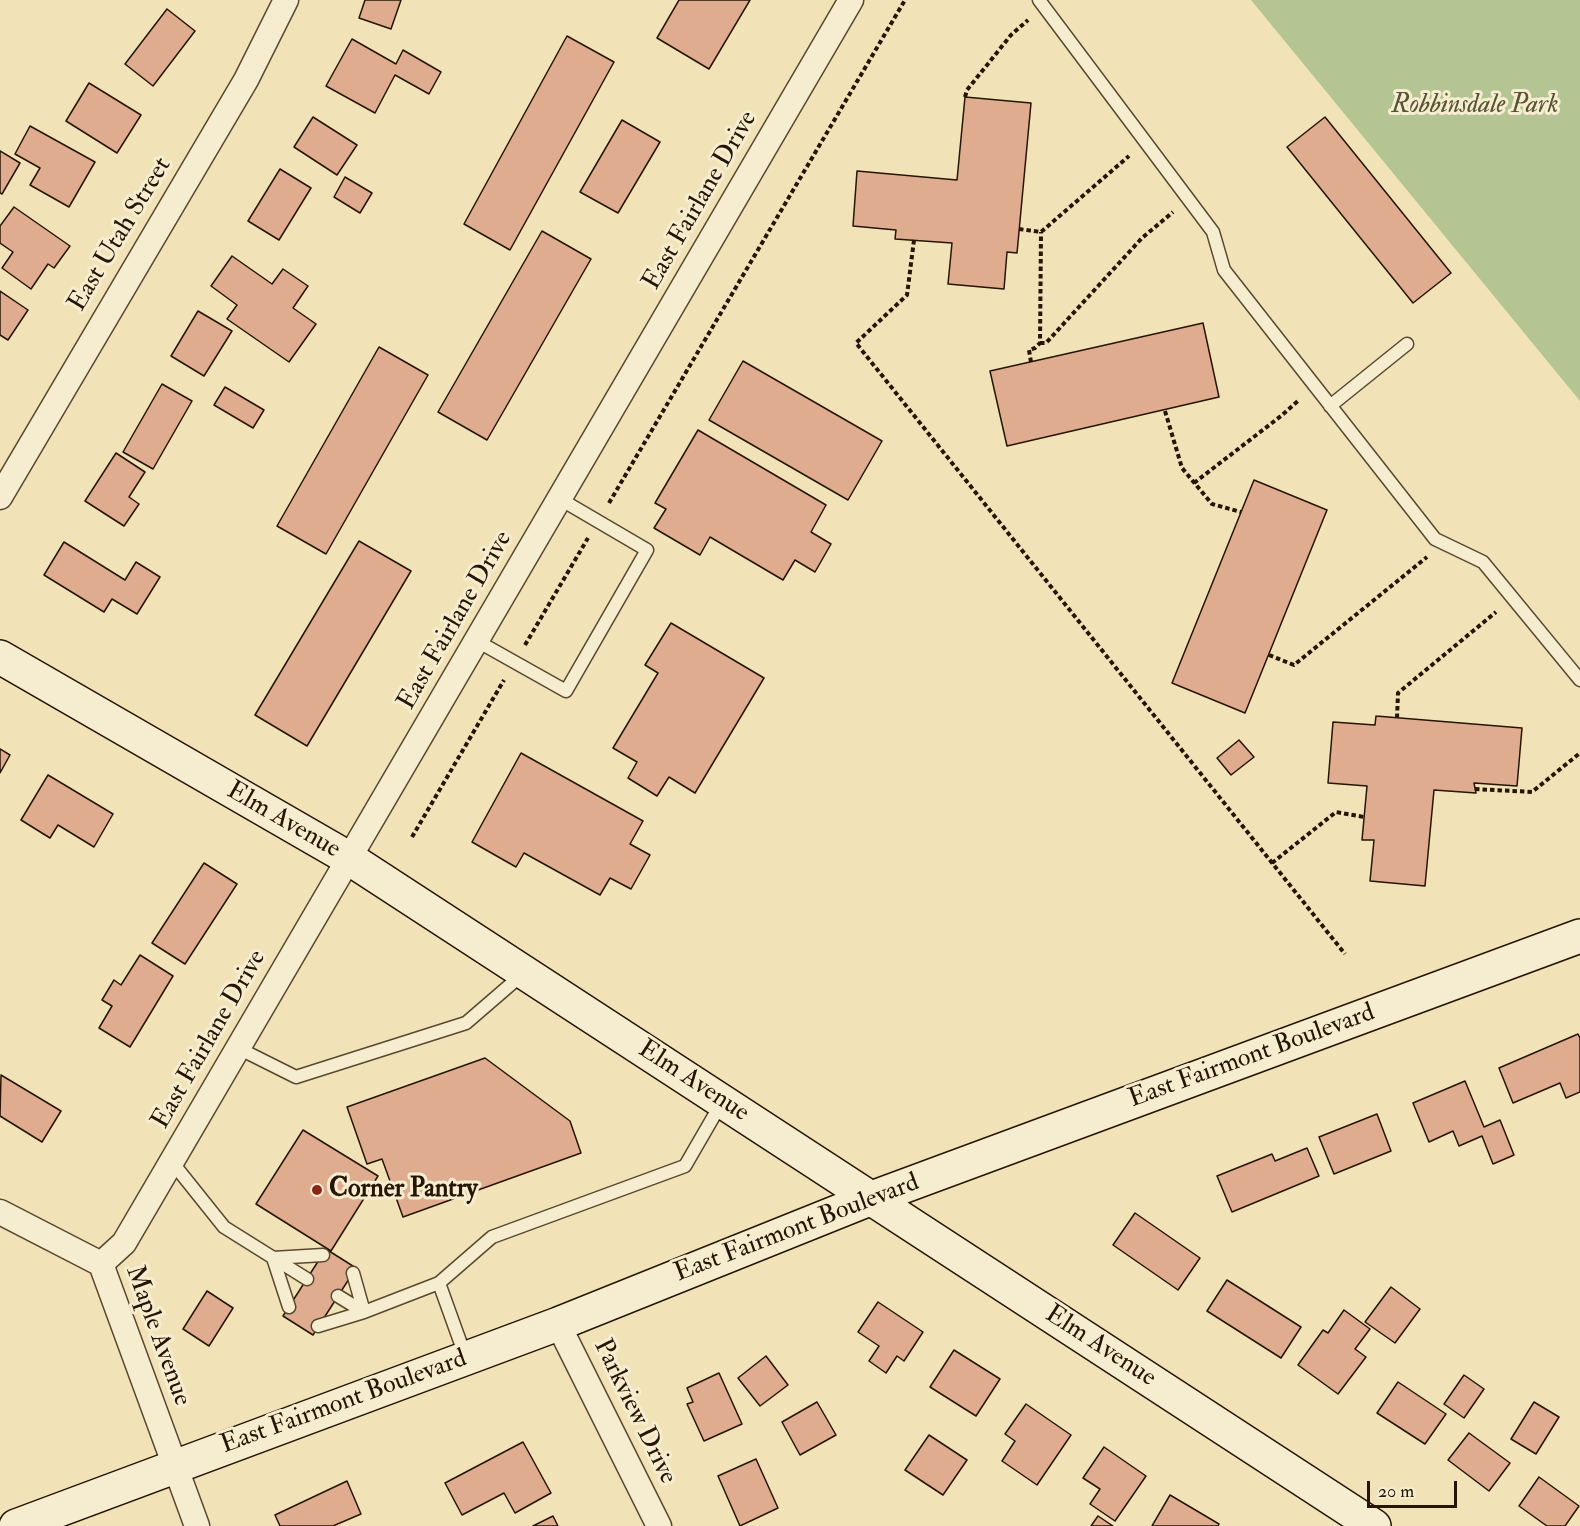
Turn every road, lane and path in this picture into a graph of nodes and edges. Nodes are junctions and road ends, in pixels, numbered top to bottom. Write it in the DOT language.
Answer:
graph roads {
  1 [pos="286,0"];
  2 [pos="851,0"];
  3 [pos="905,0"];
  4 [pos="1042,3"];
  5 [pos="965,98"];
  6 [pos="1146,141"];
  7 [pos="1190,199"];
  8 [pos="1019,229"];
  9 [pos="1041,232"];
  10 [pos="914,240"];
  11 [pos="1040,344"];
  12 [pos="1407,344"];
  13 [pos="1031,362"];
  14 [pos="1315,386"];
  15 [pos="1330,406"];
  16 [pos="1165,411"];
  17 [pos="1194,483"];
  18 [pos="0,496"];
  19 [pos="560,499"];
  20 [pos="1241,512"];
  21 [pos="597,522"];
  22 [pos="1444,543"];
  23 [pos="1513,598"];
  24 [pos="477,641"];
  25 [pos="1269,655"];
  26 [pos="0,657"];
  27 [pos="515,662"];
  28 [pos="1580,680"];
  29 [pos="1397,718"];
  30 [pos="1580,753"];
  31 [pos="1475,789"];
  32 [pos="1364,817"];
  33 [pos="412,837"];
  34 [pos="350,859"];
  35 [pos="1272,864"];
  36 [pos="1580,936"];
  37 [pos="1345,954"];
  38 [pos="525,973"];
  39 [pos="238,1048"];
  40 [pos="722,1101"];
  41 [pos="172,1162"];
  42 [pos="872,1198"];
  43 [pos="0,1212"];
  44 [pos="323,1255"];
  45 [pos="273,1258"];
  46 [pos="101,1264"];
  47 [pos="353,1273"];
  48 [pos="308,1279"];
  49 [pos="439,1283"];
  50 [pos="338,1296"];
  51 [pos="289,1307"];
  52 [pos="364,1312"];
  53 [pos="558,1323"];
  54 [pos="318,1326"];
  55 [pos="466,1358"];
  56 [pos="174,1466"];
  57 [pos="16,1526"];
  58 [pos="196,1526"];
  59 [pos="659,1526"];
  60 [pos="1374,1526"];
  1 -- 18 [label="street, East Utah Street"];
  2 -- 19 [label="street, East Fairlane Drive"];
  3 -- 21 [label="path"];
  4 -- 5 [label="path"];
  4 -- 6 [label="lane"];
  6 -- 7 [label="lane"];
  6 -- 9 [label="path"];
  7 -- 11 [label="path"];
  7 -- 14 [label="lane"];
  8 -- 9 [label="path"];
  9 -- 11 [label="path"];
  10 -- 35 [label="path"];
  11 -- 13 [label="path"];
  12 -- 15 [label="lane"];
  14 -- 15 [label="lane"];
  14 -- 17 [label="path"];
  15 -- 22 [label="lane"];
  16 -- 17 [label="path"];
  17 -- 20 [label="path"];
  19 -- 21 [label="lane"];
  19 -- 24 [label="street, East Fairlane Drive"];
  21 -- 27 [label="path"];
  21 -- 27 [label="lane"];
  22 -- 23 [label="lane"];
  22 -- 25 [label="path"];
  23 -- 28 [label="lane"];
  23 -- 29 [label="path"];
  24 -- 27 [label="lane"];
  24 -- 34 [label="street, East Fairlane Drive"];
  26 -- 34 [label="street, Elm Avenue"];
  27 -- 33 [label="path"];
  30 -- 31 [label="path"];
  32 -- 35 [label="path"];
  34 -- 38 [label="street, Elm Avenue"];
  34 -- 39 [label="street, East Fairlane Drive"];
  35 -- 37 [label="path"];
  36 -- 42 [label="street, East Fairmont Boulevard"];
  38 -- 39 [label="lane"];
  38 -- 40 [label="street, Elm Avenue"];
  39 -- 41 [label="street, East Fairlane Drive"];
  40 -- 42 [label="street, Elm Avenue"];
  40 -- 49 [label="lane"];
  41 -- 45 [label="lane"];
  41 -- 46 [label="street, East Fairlane Drive"];
  42 -- 53 [label="street, East Fairmont Boulevard"];
  42 -- 60 [label="street, Elm Avenue"];
  43 -- 46 [label="street, Maple Avenue"];
  44 -- 45 [label="lane"];
  45 -- 48 [label="lane"];
  45 -- 51 [label="lane"];
  46 -- 56 [label="street, Maple Avenue"];
  47 -- 52 [label="lane"];
  49 -- 52 [label="lane"];
  49 -- 55 [label="lane"];
  50 -- 52 [label="lane"];
  52 -- 54 [label="lane"];
  53 -- 55 [label="street, East Fairmont Boulevard"];
  53 -- 59 [label="street, Parkview Drive"];
  55 -- 56 [label="street, East Fairmont Boulevard"];
  56 -- 57 [label="street, East Fairmont Boulevard"];
  56 -- 58 [label="street, Maple Avenue"];
}
